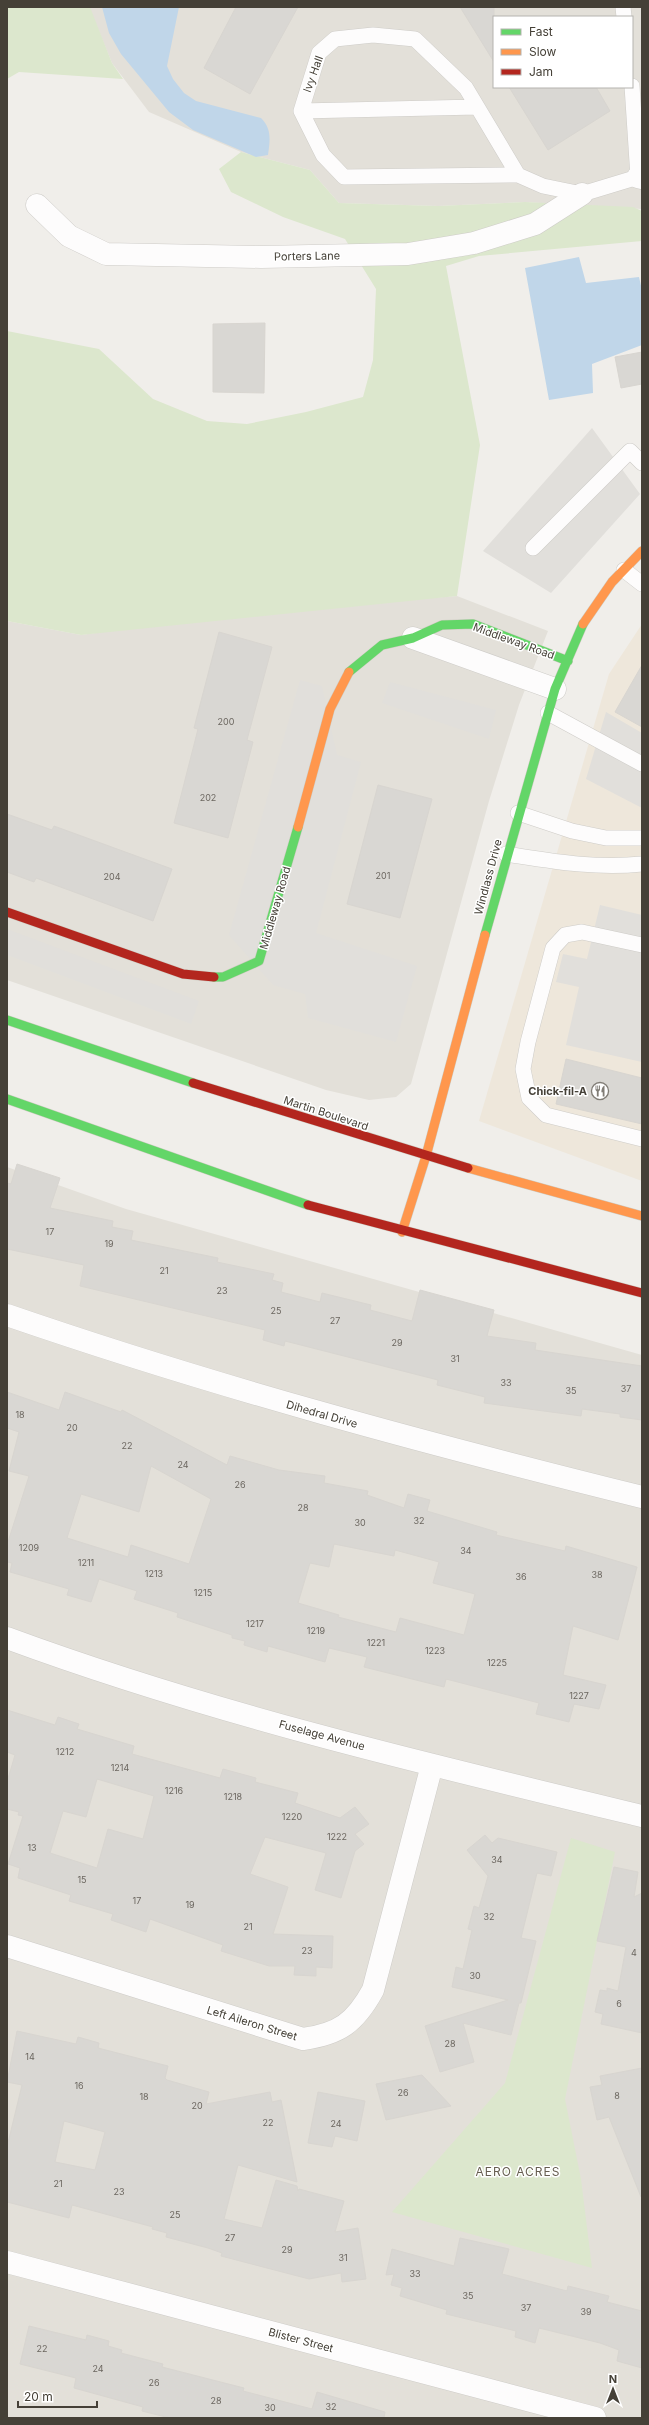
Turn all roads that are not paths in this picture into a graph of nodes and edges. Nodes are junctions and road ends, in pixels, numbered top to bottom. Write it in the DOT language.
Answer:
graph roads {
  1 [pos="632,88"];
  2 [pos="477,107"];
  3 [pos="301,111"];
  4 [pos="518,175"];
  5 [pos="640,177"];
  6 [pos="582,194"];
  7 [pos="37,205"];
  8 [pos="642,462"];
  9 [pos="532,548"];
  10 [pos="642,551"];
  11 [pos="624,570"];
  12 [pos="642,584"];
  13 [pos="413,638"];
  14 [pos="568,661"];
  15 [pos="555,689"];
  16 [pos="548,713"];
  17 [pos="642,764"];
  18 [pos="518,813"];
  19 [pos="642,838"];
  20 [pos="506,854"];
  21 [pos="642,864"];
  22 [pos="7,912"];
  23 [pos="642,946"];
  24 [pos="7,1020"];
  25 [pos="7,1099"];
  26 [pos="642,1139"];
  27 [pos="426,1156"];
  28 [pos="642,1216"];
  29 [pos="402,1232"];
  30 [pos="642,1293"];
  31 [pos="7,1315"];
  32 [pos="642,1497"];
  33 [pos="7,1638"];
  34 [pos="432,1765"];
  35 [pos="642,1816"];
  36 [pos="7,1946"];
  37 [pos="7,2262"];
  38 [pos="595,2418"];
  1 -- 5 [label="lane"];
  2 -- 3 [label="lane"];
  2 -- 3 [label="lane, Ivy Hall"];
  2 -- 4 [label="lane, Ivy Hall"];
  3 -- 4 [label="lane"];
  4 -- 6 [label="lane"];
  5 -- 6 [label="lane"];
  6 -- 7 [label="street, Porters Lane"];
  8 -- 9 [label="lane"];
  10 -- 11 [label="street, Windlass Drive"];
  11 -- 12 [label="lane"];
  11 -- 14 [label="street, Windlass Drive"];
  13 -- 14 [label="street, Middleway Road"];
  13 -- 15 [label="street"];
  13 -- 22 [label="street, Middleway Road"];
  14 -- 15 [label="street, Windlass Drive"];
  15 -- 16 [label="street, Windlass Drive"];
  16 -- 17 [label="lane"];
  16 -- 18 [label="street, Windlass Drive"];
  18 -- 19 [label="lane"];
  18 -- 20 [label="street, Windlass Drive"];
  20 -- 21 [label="lane"];
  20 -- 27 [label="street, Windlass Drive"];
  23 -- 26 [label="lane"];
  24 -- 27 [label="street, Martin Boulevard"];
  25 -- 29 [label="street"];
  27 -- 28 [label="street, Martin Boulevard"];
  27 -- 29 [label="street, Windlass Drive"];
  29 -- 30 [label="street"];
  31 -- 32 [label="street, Dihedral Drive"];
  33 -- 34 [label="street, Fuselage Avenue"];
  34 -- 35 [label="street, Fuselage Avenue"];
  34 -- 36 [label="street, Left Aileron Street"];
  37 -- 38 [label="street, Blister Street"];
}
